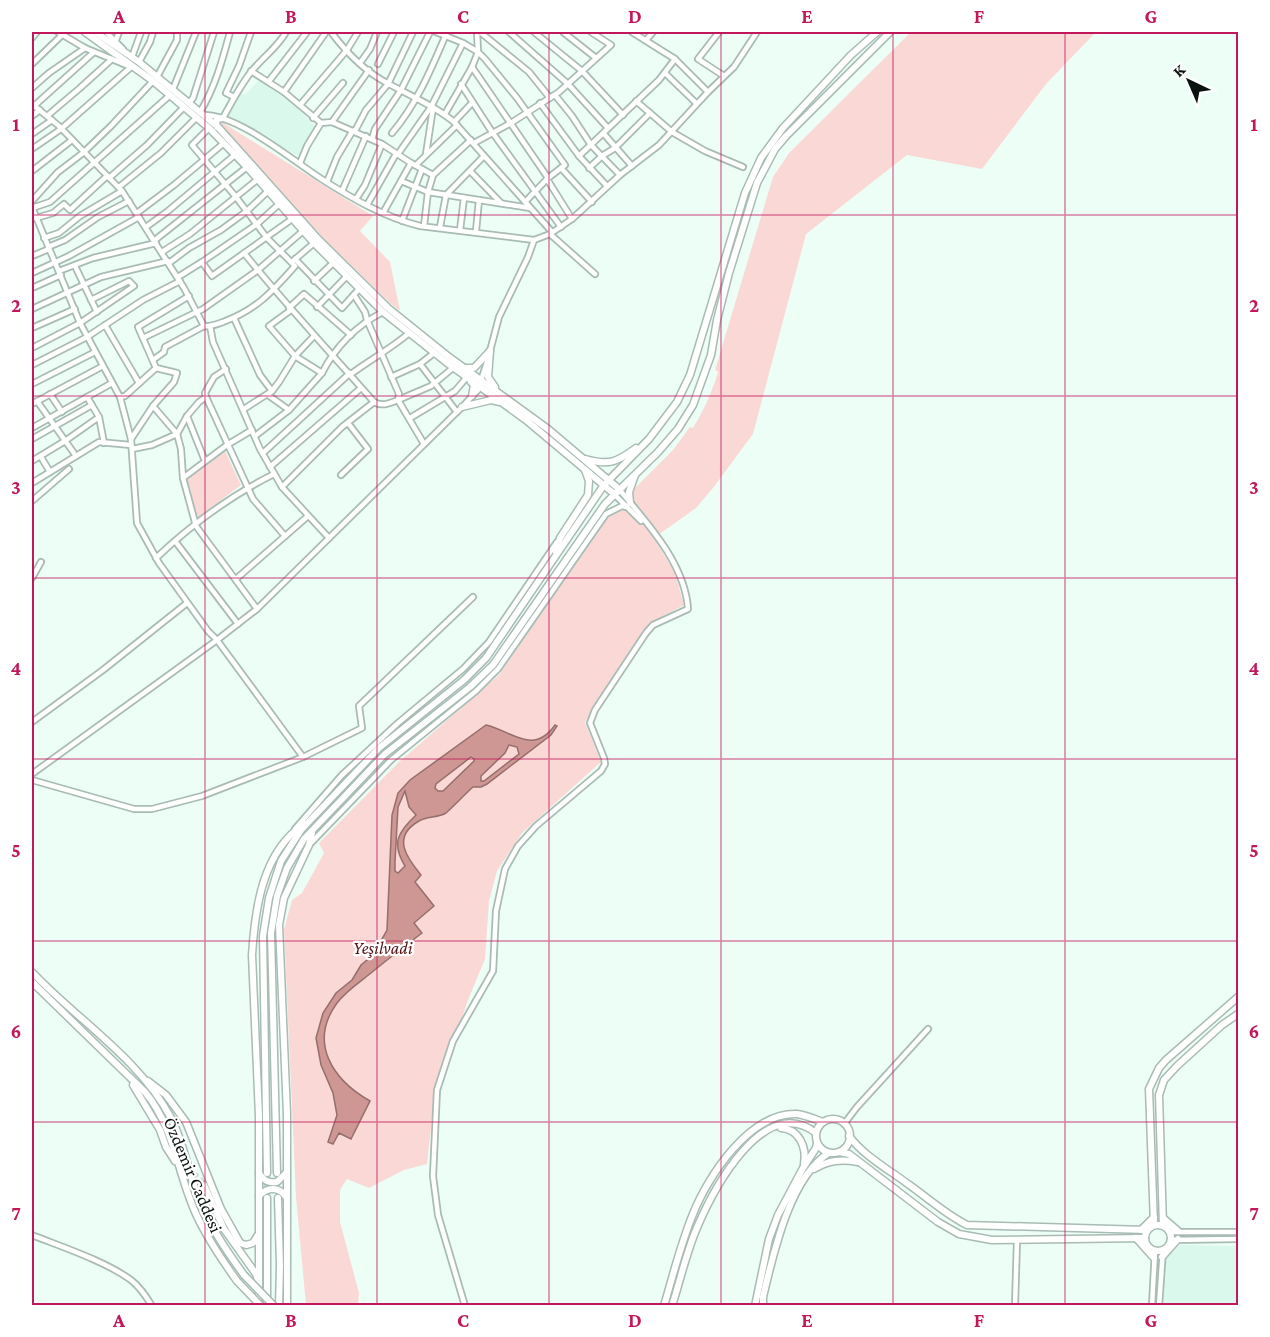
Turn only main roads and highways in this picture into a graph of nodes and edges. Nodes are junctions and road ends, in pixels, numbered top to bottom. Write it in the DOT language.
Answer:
graph roads {
  1 [pos="85,32"];
  2 [pos="95,32"];
  3 [pos="877,32"];
  4 [pos="890,32"];
  5 [pos="155,79"];
  6 [pos="186,105"];
  7 [pos="200,115"];
  8 [pos="223,118"];
  9 [pos="218,128"];
  10 [pos="464,367"];
  11 [pos="468,378"];
  12 [pos="480,383"];
  13 [pos="498,392"];
  14 [pos="472,396"];
  15 [pos="504,404"];
  16 [pos="462,407"];
  17 [pos="649,439"];
  18 [pos="582,458"];
  19 [pos="584,467"];
  20 [pos="637,472"];
  21 [pos="606,483"];
  22 [pos="616,491"];
  23 [pos="629,505"];
  24 [pos="554,558"];
  25 [pos="309,821"];
  26 [pos="313,830"];
  27 [pos="32,972"];
  28 [pos="32,982"];
  29 [pos="1239,997"];
  30 [pos="1239,1014"];
  31 [pos="134,1069"];
  32 [pos="122,1070"];
  33 [pos="823,1122"];
  34 [pos="774,1127"];
  35 [pos="816,1133"];
  36 [pos="849,1136"];
  37 [pos="817,1143"];
  38 [pos="839,1152"];
  39 [pos="829,1153"];
  40 [pos="175,1161"];
  41 [pos="860,1162"];
  42 [pos="287,1170"];
  43 [pos="806,1171"];
  44 [pos="259,1173"];
  45 [pos="267,1173"];
  46 [pos="277,1173"];
  47 [pos="204,1185"];
  48 [pos="259,1196"];
  49 [pos="287,1197"];
  50 [pos="267,1198"];
  51 [pos="278,1198"];
  52 [pos="1154,1217"];
  53 [pos="1162,1218"];
  54 [pos="1154,1225"];
  55 [pos="1163,1226"];
  56 [pos="1144,1230"];
  57 [pos="1178,1231"];
  58 [pos="259,1234"];
  59 [pos="1136,1238"];
  60 [pos="1144,1238"];
  61 [pos="1178,1239"];
  62 [pos="1162,1257"];
  63 [pos="1154,1258"];
  64 [pos="259,1285"];
  65 [pos="259,1305"];
  66 [pos="267,1305"];
  67 [pos="276,1305"];
  68 [pos="288,1305"];
  69 [pos="664,1305"];
  70 [pos="672,1305"];
  71 [pos="755,1305"];
  72 [pos="763,1305"];
  1 -- 5 [label="main road"];
  2 -- 5 [label="main road"];
  3 -- 17 [label="main road"];
  4 -- 20 [label="main road"];
  5 -- 6 [label="main road"];
  5 -- 6 [label="main road"];
  6 -- 7 [label="main road"];
  7 -- 9 [label="main road"];
  7 -- 11 [label="main road"];
  8 -- 9 [label="main road"];
  9 -- 10 [label="main road"];
  10 -- 12 [label="main road"];
  10 -- 13 [label="main road"];
  11 -- 12 [label="main road"];
  11 -- 14 [label="main road"];
  12 -- 13 [label="main road"];
  12 -- 15 [label="main road"];
  13 -- 18 [label="main road"];
  15 -- 16 [label="main road"];
  15 -- 19 [label="main road"];
  17 -- 18 [label="main road"];
  17 -- 21 [label="main road"];
  18 -- 21 [label="main road"];
  19 -- 21 [label="main road"];
  19 -- 24 [label="main road"];
  20 -- 22 [label="main road"];
  20 -- 23 [label="main road"];
  21 -- 22 [label="main road"];
  21 -- 24 [label="main road"];
  22 -- 26 [label="main road"];
  24 -- 25 [label="main road"];
  25 -- 44 [label="main road"];
  25 -- 45 [label="main road"];
  26 -- 42 [label="main road"];
  26 -- 46 [label="main road"];
  27 -- 31 [label="main road, Özdemir Caddesi"];
  28 -- 32 [label="main road, Özdemir Caddesi"];
  29 -- 52 [label="main road"];
  30 -- 53 [label="main road"];
  31 -- 58 [label="main road"];
  31 -- 67 [label="main road, Özdemir Caddesi, bridge"];
  32 -- 40 [label="main road"];
  32 -- 65 [label="main road, Özdemir Caddesi, bridge"];
  33 -- 35 [label="main road"];
  33 -- 36 [label="main road"];
  33 -- 69 [label="main road"];
  34 -- 35 [label="main road"];
  34 -- 43 [label="main road"];
  34 -- 70 [label="main road"];
  35 -- 37 [label="main road"];
  36 -- 38 [label="main road"];
  36 -- 56 [label="main road"];
  37 -- 39 [label="main road"];
  37 -- 43 [label="main road"];
  38 -- 39 [label="main road"];
  38 -- 41 [label="main road"];
  39 -- 43 [label="main road"];
  41 -- 43 [label="main road"];
  41 -- 59 [label="main road"];
  42 -- 44 [label="main road"];
  42 -- 49 [label="main road"];
  43 -- 71 [label="main road"];
  43 -- 72 [label="main road"];
  44 -- 48 [label="main road"];
  47 -- 64 [label="main road"];
  48 -- 49 [label="main road"];
  48 -- 58 [label="main road"];
  49 -- 68 [label="main road"];
  50 -- 66 [label="main road"];
  51 -- 67 [label="main road"];
  52 -- 54 [label="main road"];
  52 -- 56 [label="main road"];
  53 -- 55 [label="main road"];
  53 -- 57 [label="main road"];
  54 -- 55 [label="main road"];
  54 -- 56 [label="main road"];
  55 -- 60 [label="main road"];
  56 -- 60 [label="main road"];
  58 -- 64 [label="main road"];
  59 -- 60 [label="main road"];
  59 -- 63 [label="main road"];
  61 -- 62 [label="main road"];
  64 -- 65 [label="main road"];
}
